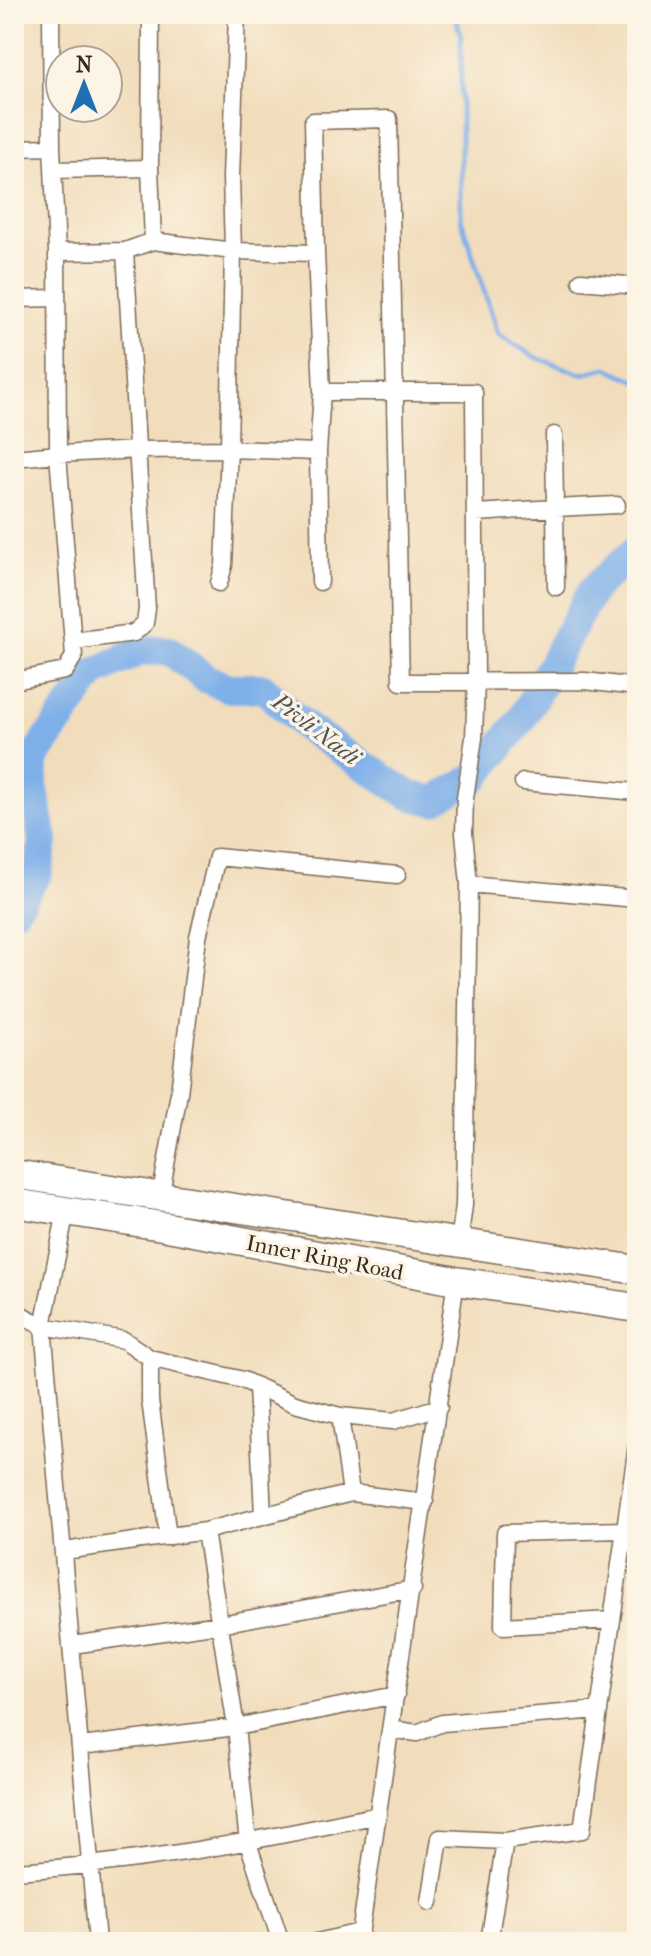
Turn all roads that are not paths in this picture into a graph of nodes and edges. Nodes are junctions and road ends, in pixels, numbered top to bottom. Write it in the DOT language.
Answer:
graph roads {
  1 [pos="51,14"];
  2 [pos="151,14"];
  3 [pos="237,14"];
  4 [pos="52,147"];
  5 [pos="14,148"];
  6 [pos="150,168"];
  7 [pos="53,170"];
  8 [pos="153,241"];
  9 [pos="125,251"];
  10 [pos="233,251"];
  11 [pos="57,252"];
  12 [pos="316,253"];
  13 [pos="581,281"];
  14 [pos="637,286"];
  15 [pos="57,298"];
  16 [pos="14,299"];
  17 [pos="322,392"];
  18 [pos="395,393"];
  19 [pos="554,435"];
  20 [pos="229,449"];
  21 [pos="139,450"];
  22 [pos="318,452"];
  23 [pos="58,454"];
  24 [pos="14,458"];
  25 [pos="617,505"];
  26 [pos="555,508"];
  27 [pos="476,513"];
  28 [pos="320,582"];
  29 [pos="219,583"];
  30 [pos="556,587"];
  31 [pos="73,641"];
  32 [pos="14,681"];
  33 [pos="476,681"];
  34 [pos="637,687"];
  35 [pos="523,782"];
  36 [pos="637,792"];
  37 [pos="397,875"];
  38 [pos="469,884"];
  39 [pos="637,899"];
  40 [pos="14,1174"];
  41 [pos="160,1198"];
  42 [pos="14,1203"];
  43 [pos="66,1211"];
  44 [pos="459,1243"];
  45 [pos="637,1270"];
  46 [pos="456,1281"];
  47 [pos="637,1308"];
  48 [pos="14,1311"];
  49 [pos="43,1326"];
  50 [pos="150,1358"];
  51 [pos="257,1386"];
  52 [pos="439,1407"];
  53 [pos="340,1416"];
  54 [pos="637,1445"];
  55 [pos="351,1493"];
  56 [pos="425,1502"];
  57 [pos="263,1516"];
  58 [pos="624,1530"];
  59 [pos="205,1531"];
  60 [pos="168,1537"];
  61 [pos="64,1551"];
  62 [pos="413,1589"];
  63 [pos="612,1620"];
  64 [pos="220,1624"];
  65 [pos="72,1645"];
  66 [pos="396,1695"];
  67 [pos="599,1710"];
  68 [pos="236,1727"];
  69 [pos="391,1729"];
  70 [pos="81,1746"];
  71 [pos="378,1815"];
  72 [pos="505,1841"];
  73 [pos="248,1843"];
  74 [pos="91,1866"];
  75 [pos="14,1871"];
  76 [pos="430,1902"];
  77 [pos="360,1937"];
  78 [pos="97,1942"];
  79 [pos="281,1942"];
  80 [pos="317,1942"];
  81 [pos="489,1942"];
  1 -- 4 [label="street"];
  2 -- 6 [label="street"];
  3 -- 10 [label="street"];
  4 -- 5 [label="street"];
  4 -- 7 [label="street"];
  6 -- 7 [label="street"];
  6 -- 8 [label="street"];
  7 -- 11 [label="street"];
  8 -- 9 [label="street"];
  8 -- 10 [label="street"];
  9 -- 11 [label="street"];
  9 -- 21 [label="street"];
  10 -- 12 [label="street"];
  10 -- 20 [label="street"];
  11 -- 15 [label="street"];
  12 -- 17 [label="street"];
  12 -- 18 [label="street"];
  13 -- 14 [label="street"];
  15 -- 16 [label="street"];
  15 -- 23 [label="street"];
  17 -- 18 [label="street"];
  17 -- 22 [label="street"];
  18 -- 27 [label="street"];
  18 -- 33 [label="street"];
  19 -- 26 [label="street"];
  20 -- 21 [label="street"];
  20 -- 22 [label="street"];
  20 -- 29 [label="street"];
  21 -- 23 [label="street"];
  21 -- 31 [label="street"];
  22 -- 28 [label="street"];
  23 -- 24 [label="street"];
  23 -- 31 [label="street"];
  25 -- 26 [label="street"];
  26 -- 27 [label="street"];
  26 -- 30 [label="street"];
  27 -- 33 [label="street"];
  31 -- 32 [label="street"];
  33 -- 34 [label="street"];
  33 -- 38 [label="street"];
  35 -- 36 [label="street"];
  37 -- 41 [label="street"];
  38 -- 39 [label="street"];
  38 -- 44 [label="street"];
  40 -- 41 [label="highway, Inner Ring Road"];
  41 -- 44 [label="highway, Inner Ring Road"];
  42 -- 43 [label="highway, Inner Ring Road"];
  43 -- 46 [label="highway, Inner Ring Road"];
  43 -- 49 [label="street"];
  44 -- 45 [label="highway, Inner Ring Road"];
  46 -- 47 [label="highway, Inner Ring Road"];
  46 -- 52 [label="street"];
  48 -- 49 [label="street"];
  49 -- 50 [label="street"];
  49 -- 61 [label="street"];
  50 -- 51 [label="street"];
  50 -- 60 [label="street"];
  51 -- 53 [label="street"];
  51 -- 57 [label="street"];
  52 -- 53 [label="street"];
  52 -- 56 [label="street"];
  53 -- 55 [label="street"];
  54 -- 58 [label="street"];
  55 -- 56 [label="street"];
  55 -- 57 [label="street"];
  56 -- 62 [label="street"];
  57 -- 59 [label="street"];
  58 -- 63 [label="street"];
  58 -- 63 [label="street"];
  59 -- 60 [label="street"];
  59 -- 64 [label="street"];
  60 -- 61 [label="street"];
  61 -- 65 [label="street"];
  62 -- 64 [label="street"];
  62 -- 66 [label="street"];
  63 -- 67 [label="street"];
  64 -- 65 [label="street"];
  64 -- 68 [label="street"];
  65 -- 70 [label="street"];
  66 -- 68 [label="street"];
  66 -- 69 [label="street"];
  67 -- 69 [label="street"];
  67 -- 72 [label="street"];
  68 -- 70 [label="street"];
  68 -- 73 [label="street"];
  69 -- 71 [label="street"];
  70 -- 74 [label="street"];
  71 -- 73 [label="street"];
  71 -- 77 [label="street"];
  72 -- 76 [label="street"];
  72 -- 81 [label="street"];
  73 -- 74 [label="street"];
  73 -- 79 [label="street"];
  74 -- 75 [label="street"];
  74 -- 78 [label="street"];
  77 -- 80 [label="street"];
}
